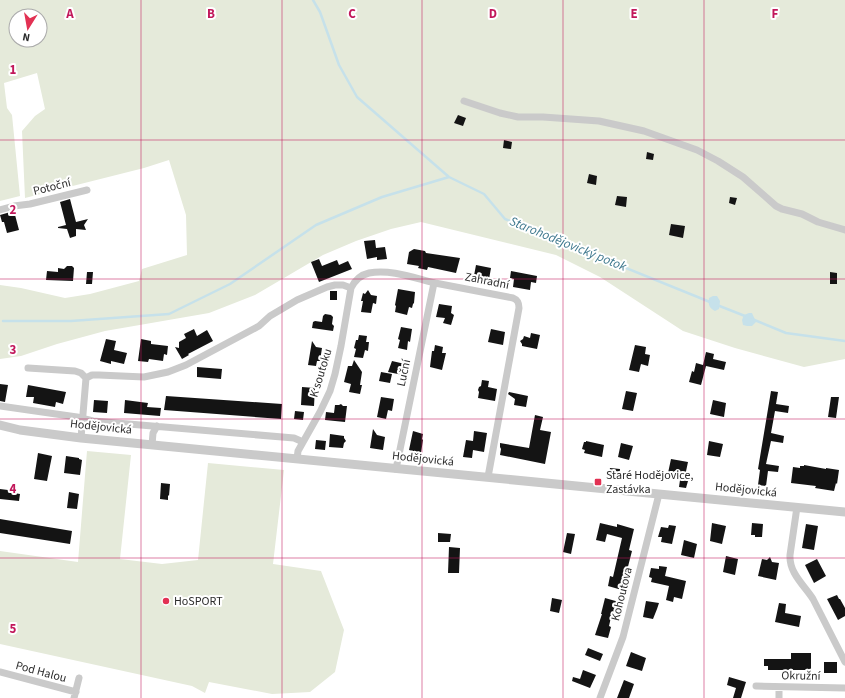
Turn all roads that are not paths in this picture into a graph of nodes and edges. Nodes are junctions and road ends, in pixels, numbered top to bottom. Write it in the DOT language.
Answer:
graph roads {
  1 [pos="464,101"];
  2 [pos="87,190"];
  3 [pos="0,210"];
  4 [pos="845,230"];
  5 [pos="434,283"];
  6 [pos="351,288"];
  7 [pos="28,368"];
  8 [pos="86,378"];
  9 [pos="0,406"];
  10 [pos="83,418"];
  11 [pos="0,425"];
  12 [pos="157,426"];
  13 [pos="81,438"];
  14 [pos="303,442"];
  15 [pos="152,445"];
  16 [pos="297,459"];
  17 [pos="396,469"];
  18 [pos="488,477"];
  19 [pos="659,494"];
  20 [pos="797,508"];
  21 [pos="845,512"];
  22 [pos="845,662"];
  23 [pos="0,672"];
  24 [pos="79,678"];
  25 [pos="756,686"];
  26 [pos="779,687"];
  27 [pos="845,688"];
  28 [pos="75,695"];
  29 [pos="600,698"];
  30 [pos="779,698"];
  1 -- 4 [label="street"];
  2 -- 3 [label="street, Potoční"];
  5 -- 6 [label="street, Zahradní"];
  5 -- 17 [label="street, Luční"];
  5 -- 18 [label="street, Zahradní"];
  6 -- 8 [label="street"];
  6 -- 14 [label="street, K soutoku"];
  7 -- 8 [label="street"];
  8 -- 10 [label="street"];
  9 -- 10 [label="street"];
  10 -- 12 [label="street"];
  10 -- 13 [label="street"];
  11 -- 13 [label="street, Hodějovická"];
  12 -- 14 [label="street"];
  12 -- 15 [label="street"];
  13 -- 15 [label="street, Hodějovická"];
  14 -- 16 [label="street, K soutoku"];
  15 -- 16 [label="street, Hodějovická"];
  16 -- 17 [label="street, Hodějovická"];
  17 -- 18 [label="street, Hodějovická"];
  18 -- 19 [label="street, Hodějovická"];
  19 -- 20 [label="street, Hodějovická"];
  19 -- 29 [label="street, Kohoutova"];
  20 -- 21 [label="street, Hodějovická"];
  20 -- 22 [label="street"];
  23 -- 28 [label="street, Pod Halou"];
  24 -- 28 [label="street"];
  25 -- 26 [label="street, Okružní"];
  26 -- 27 [label="street, Okružní"];
  26 -- 30 [label="street"];
}
